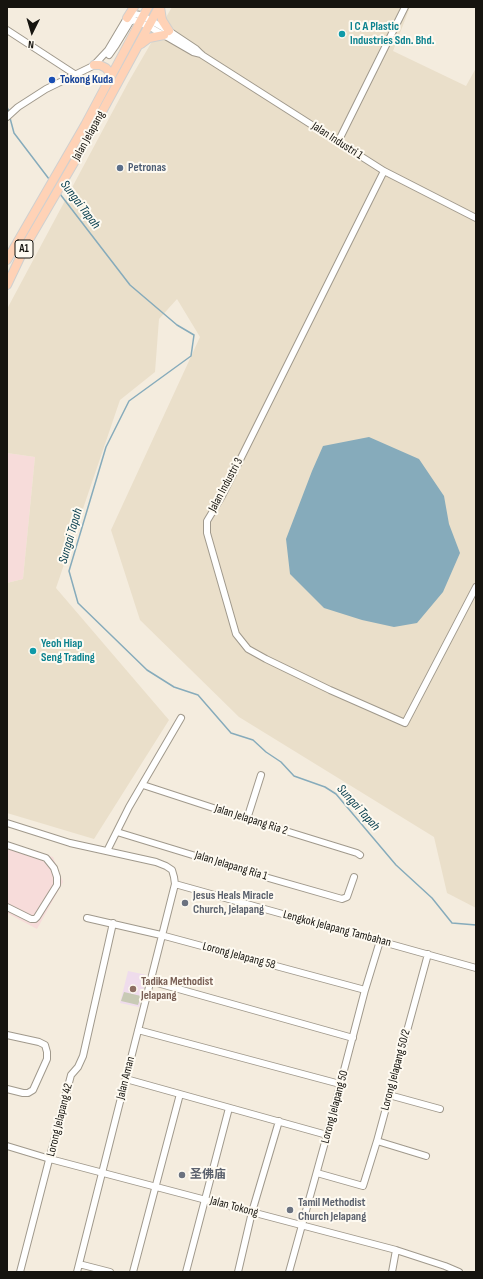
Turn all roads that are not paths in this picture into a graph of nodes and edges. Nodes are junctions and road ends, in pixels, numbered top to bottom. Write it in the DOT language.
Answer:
graph roads {
  1 [pos="134,7"];
  2 [pos="148,7"];
  3 [pos="159,7"];
  4 [pos="405,7"];
  5 [pos="127,18"];
  6 [pos="142,19"];
  7 [pos="150,24"];
  8 [pos="7,30"];
  9 [pos="166,33"];
  10 [pos="138,46"];
  11 [pos="94,65"];
  12 [pos="76,75"];
  13 [pos="110,78"];
  14 [pos="7,117"];
  15 [pos="338,142"];
  16 [pos="384,171"];
  17 [pos="476,218"];
  18 [pos="7,260"];
  19 [pos="7,285"];
  20 [pos="476,587"];
  21 [pos="181,718"];
  22 [pos="261,775"];
  23 [pos="143,785"];
  24 [pos="248,820"];
  25 [pos="7,823"];
  26 [pos="116,832"];
  27 [pos="7,846"];
  28 [pos="107,851"];
  29 [pos="360,855"];
  30 [pos="354,877"];
  31 [pos="175,884"];
  32 [pos="7,907"];
  33 [pos="87,918"];
  34 [pos="113,923"];
  35 [pos="161,935"];
  36 [pos="380,941"];
  37 [pos="428,954"];
  38 [pos="476,968"];
  39 [pos="150,981"];
  40 [pos="365,990"];
  41 [pos="138,1030"];
  42 [pos="7,1035"];
  43 [pos="353,1038"];
  44 [pos="126,1079"];
  45 [pos="340,1084"];
  46 [pos="7,1089"];
  47 [pos="180,1094"];
  48 [pos="389,1095"];
  49 [pos="229,1108"];
  50 [pos="440,1109"];
  51 [pos="279,1121"];
  52 [pos="327,1135"];
  53 [pos="377,1141"];
  54 [pos="7,1146"];
  55 [pos="426,1156"];
  56 [pos="50,1159"];
  57 [pos="102,1172"];
  58 [pos="317,1173"];
  59 [pos="155,1186"];
  60 [pos="204,1199"];
  61 [pos="252,1212"];
  62 [pos="302,1224"];
  63 [pos="396,1250"];
  64 [pos="79,1264"];
  65 [pos="20,1272"];
  66 [pos="77,1272"];
  67 [pos="110,1272"];
  68 [pos="133,1272"];
  69 [pos="186,1272"];
  70 [pos="238,1272"];
  71 [pos="289,1272"];
  72 [pos="392,1272"];
  73 [pos="459,1272"];
  1 -- 5 [label="main road"];
  2 -- 6 [label="main road, Jalan Jelapang / A1"];
  3 -- 7 [label="main road, Jalan Jelapang / A1"];
  3 -- 9 [label="main road"];
  4 -- 15 [label="street"];
  5 -- 6 [label="street"];
  5 -- 11 [label="street"];
  6 -- 7 [label="street, Jalan Industri 1"];
  6 -- 11 [label="street"];
  6 -- 13 [label="main road, Jalan Jelapang / A1"];
  7 -- 9 [label="street, Jalan Industri 1"];
  7 -- 10 [label="main road, Jalan Jelapang / A1"];
  8 -- 12 [label="street"];
  9 -- 10 [label="main road"];
  9 -- 15 [label="street, Jalan Industri 1"];
  10 -- 19 [label="main road, Jalan Jelapang / A1"];
  11 -- 12 [label="street"];
  11 -- 13 [label="main road"];
  12 -- 14 [label="street"];
  13 -- 18 [label="main road, Jalan Jelapang / A1"];
  15 -- 16 [label="street, Jalan Industri 1"];
  16 -- 17 [label="street, Jalan Industri 1"];
  16 -- 20 [label="street, Jalan Industri 3"];
  21 -- 23 [label="street"];
  22 -- 24 [label="street"];
  23 -- 24 [label="street, Jalan Jelapang Ria 2"];
  23 -- 26 [label="street"];
  24 -- 29 [label="street, Jalan Jelapang Ria 2"];
  25 -- 28 [label="street"];
  26 -- 28 [label="street"];
  26 -- 30 [label="street, Jalan Jelapang Ria 1"];
  27 -- 32 [label="street"];
  28 -- 31 [label="street"];
  31 -- 35 [label="street, Jalan Aman"];
  31 -- 36 [label="street, Lengkok Jelapang Tambahan"];
  33 -- 34 [label="street, Lorong Jelapang 58"];
  34 -- 35 [label="street, Lorong Jelapang 58"];
  34 -- 56 [label="street, Lorong Jelapang 42"];
  35 -- 39 [label="street, Jalan Aman"];
  35 -- 40 [label="street, Lorong Jelapang 58"];
  36 -- 37 [label="street, Lengkok Jelapang Tambahan"];
  36 -- 40 [label="street, Lorong Jelapang 50"];
  37 -- 38 [label="street, Lengkok Jelapang Tambahan"];
  37 -- 48 [label="street, Lorong Jelapang 50/2"];
  39 -- 41 [label="street, Jalan Aman"];
  39 -- 43 [label="street"];
  40 -- 43 [label="street, Lorong Jelapang 50"];
  41 -- 44 [label="street, Jalan Aman"];
  41 -- 45 [label="street"];
  42 -- 46 [label="street"];
  43 -- 45 [label="street, Lorong Jelapang 50"];
  44 -- 47 [label="street"];
  44 -- 57 [label="street, Jalan Aman"];
  45 -- 52 [label="street, Lorong Jelapang 50"];
  47 -- 49 [label="street"];
  47 -- 59 [label="street"];
  48 -- 50 [label="street"];
  48 -- 53 [label="street, Lorong Jelapang 50/2"];
  49 -- 51 [label="street"];
  49 -- 60 [label="street"];
  51 -- 52 [label="street"];
  51 -- 61 [label="street"];
  52 -- 58 [label="street, Lorong Jelapang 50"];
  53 -- 55 [label="street"];
  53 -- 58 [label="street, Lorong Jelapang 50/2"];
  54 -- 56 [label="street, Jalan Tokong"];
  56 -- 57 [label="street, Jalan Tokong"];
  56 -- 65 [label="street, Lorong Jelapang 42"];
  57 -- 59 [label="street, Jalan Tokong"];
  57 -- 64 [label="street, Jalan Aman"];
  58 -- 62 [label="street, Lorong Jelapang 50"];
  59 -- 60 [label="street, Jalan Tokong"];
  59 -- 68 [label="street"];
  60 -- 61 [label="street, Jalan Tokong"];
  60 -- 69 [label="street"];
  61 -- 62 [label="street, Jalan Tokong"];
  61 -- 70 [label="street"];
  62 -- 63 [label="street, Jalan Tokong"];
  62 -- 71 [label="street, Lorong Jelapang 50"];
  63 -- 72 [label="street"];
  63 -- 73 [label="street, Jalan Tokong"];
  64 -- 66 [label="street, Jalan Aman"];
  64 -- 67 [label="street"];
}
